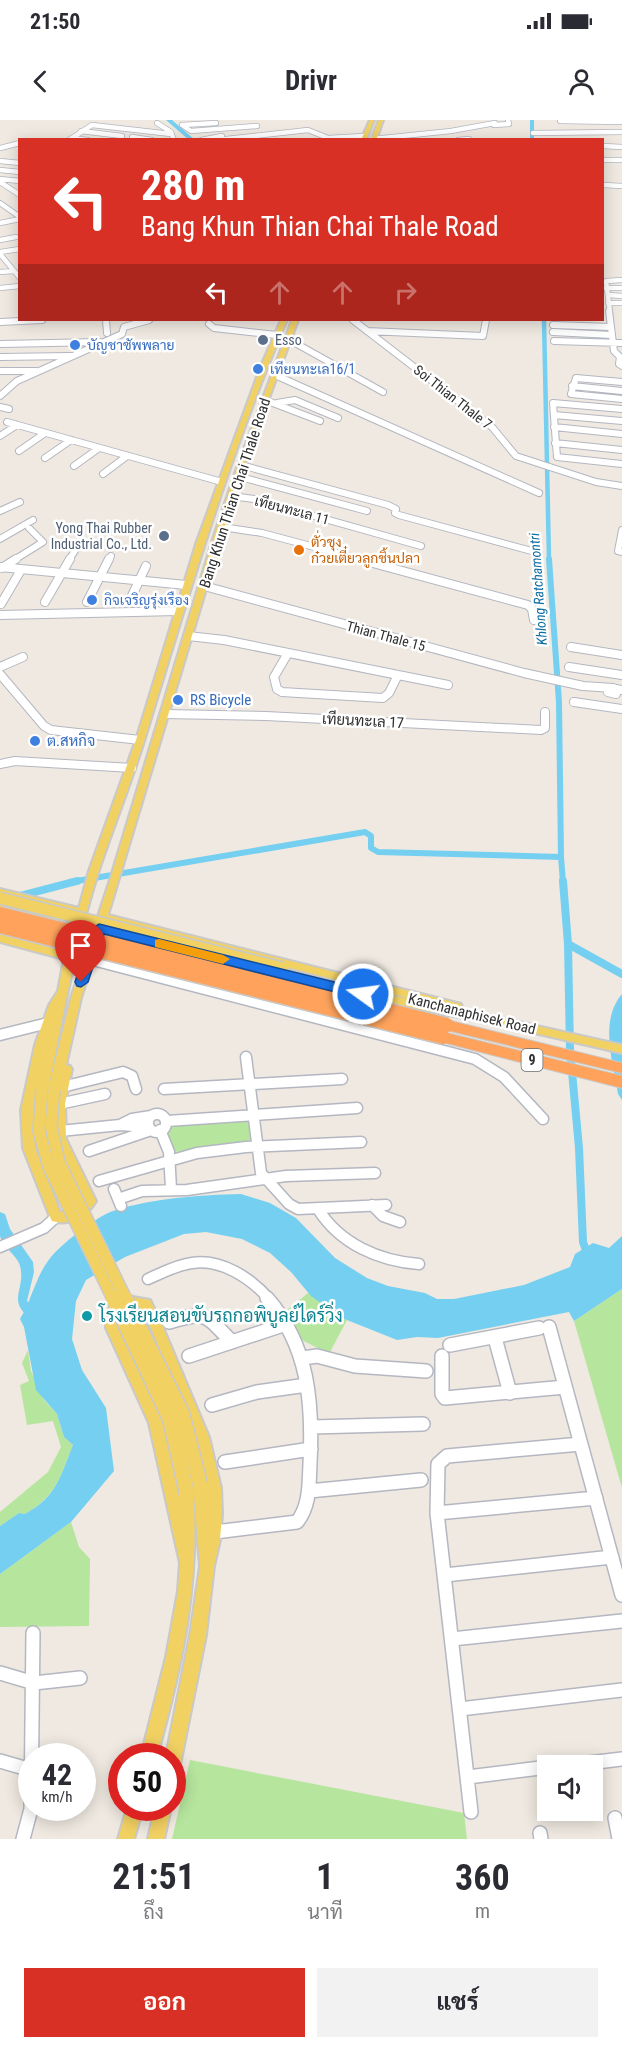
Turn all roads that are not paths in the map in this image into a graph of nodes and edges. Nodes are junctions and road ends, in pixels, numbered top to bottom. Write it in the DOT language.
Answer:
graph roads {
  1 [pos="212,120"];
  2 [pos="372,120"];
  3 [pos="381,120"];
  4 [pos="508,120"];
  5 [pos="251,121"];
  6 [pos="560,121"];
  7 [pos="176,122"];
  8 [pos="622,122"];
  9 [pos="157,123"];
  10 [pos="122,128"];
  11 [pos="165,129"];
  12 [pos="81,131"];
  13 [pos="143,131"];
  14 [pos="150,132"];
  15 [pos="561,132"];
  16 [pos="622,132"];
  17 [pos="533,133"];
  18 [pos="171,134"];
  19 [pos="434,135"];
  20 [pos="122,136"];
  21 [pos="222,136"];
  22 [pos="132,137"];
  23 [pos="364,137"];
  24 [pos="72,138"];
  25 [pos="139,138"];
  26 [pos="173,138"];
  27 [pos="212,138"];
  28 [pos="241,138"];
  29 [pos="328,138"];
  30 [pos="328,138"];
  31 [pos="373,138"];
  32 [pos="424,138"];
  33 [pos="562,138"];
  34 [pos="18,144"];
  35 [pos="604,146"];
  36 [pos="622,147"];
  37 [pos="0,148"];
  38 [pos="604,160"];
  39 [pos="622,160"];
  40 [pos="0,161"];
  41 [pos="18,163"];
  42 [pos="0,170"];
  43 [pos="18,172"];
  44 [pos="0,180"];
  45 [pos="18,181"];
  46 [pos="604,185"];
  47 [pos="622,186"];
  48 [pos="9,188"];
  49 [pos="18,190"];
  50 [pos="18,194"];
  51 [pos="0,203"];
  52 [pos="18,216"];
  53 [pos="18,218"];
  54 [pos="0,223"];
  55 [pos="16,237"];
  56 [pos="0,240"];
  57 [pos="18,249"];
  58 [pos="0,253"];
  59 [pos="0,262"];
  60 [pos="7,262"];
  61 [pos="14,271"];
  62 [pos="0,272"];
  63 [pos="18,276"];
  64 [pos="622,280"];
  65 [pos="18,286"];
  66 [pos="0,288"];
  67 [pos="622,288"];
  68 [pos="622,296"];
  69 [pos="608,303"];
  70 [pos="622,303"];
  71 [pos="15,310"];
  72 [pos="622,319"];
  73 [pos="15,321"];
  74 [pos="18,321"];
  75 [pos="106,321"];
  76 [pos="145,321"];
  77 [pos="284,321"];
  78 [pos="295,321"];
  79 [pos="353,321"];
  80 [pos="486,321"];
  81 [pos="0,322"];
  82 [pos="573,322"];
  83 [pos="209,324"];
  84 [pos="553,325"];
  85 [pos="622,326"];
  86 [pos="367,331"];
  87 [pos="553,332"];
  88 [pos="107,333"];
  89 [pos="574,333"];
  90 [pos="612,334"];
  91 [pos="622,334"];
  92 [pos="277,335"];
  93 [pos="288,339"];
  94 [pos="575,341"];
  95 [pos="103,342"];
  96 [pos="585,342"];
  97 [pos="613,343"];
  98 [pos="622,343"];
  99 [pos="0,344"];
  100 [pos="561,351"];
  101 [pos="614,351"];
  102 [pos="622,352"];
  103 [pos="586,353"];
  104 [pos="72,356"];
  105 [pos="0,357"];
  106 [pos="622,366"];
  107 [pos="0,371"];
  108 [pos="38,372"];
  109 [pos="275,375"];
  110 [pos="622,382"];
  111 [pos="573,386"];
  112 [pos="622,391"];
  113 [pos="383,392"];
  114 [pos="0,396"];
  115 [pos="622,399"];
  116 [pos="266,400"];
  117 [pos="277,403"];
  118 [pos="585,406"];
  119 [pos="0,407"];
  120 [pos="9,409"];
  121 [pos="622,409"];
  122 [pos="554,415"];
  123 [pos="338,418"];
  124 [pos="586,418"];
  125 [pos="320,421"];
  126 [pos="622,421"];
  127 [pos="7,422"];
  128 [pos="17,425"];
  129 [pos="554,427"];
  130 [pos="587,430"];
  131 [pos="45,433"];
  132 [pos="622,434"];
  133 [pos="0,436"];
  134 [pos="70,440"];
  135 [pos="555,443"];
  136 [pos="588,446"];
  137 [pos="99,448"];
  138 [pos="622,450"];
  139 [pos="19,451"];
  140 [pos="127,456"];
  141 [pos="45,458"];
  142 [pos="589,460"];
  143 [pos="622,464"];
  144 [pos="241,465"];
  145 [pos="74,466"];
  146 [pos="103,474"];
  147 [pos="237,476"];
  148 [pos="221,485"];
  149 [pos="622,486"];
  150 [pos="539,493"];
  151 [pos="231,495"];
  152 [pos="216,499"];
  153 [pos="20,502"];
  154 [pos="368,511"];
  155 [pos="2,512"];
  156 [pos="33,520"];
  157 [pos="222,527"];
  158 [pos="29,528"];
  159 [pos="622,530"];
  160 [pos="0,539"];
  161 [pos="416,547"];
  162 [pos="76,549"];
  163 [pos="622,552"];
  164 [pos="539,554"];
  165 [pos="111,556"];
  166 [pos="146,566"];
  167 [pos="1,568"];
  168 [pos="21,570"];
  169 [pos="62,574"];
  170 [pos="100,578"];
  171 [pos="139,581"];
  172 [pos="186,585"];
  173 [pos="204,586"];
  174 [pos="130,600"];
  175 [pos="45,602"];
  176 [pos="87,602"];
  177 [pos="1,604"];
  178 [pos="178,611"];
  179 [pos="0,615"];
  180 [pos="534,620"];
  181 [pos="188,636"];
  182 [pos="571,647"];
  183 [pos="288,653"];
  184 [pos="622,655"];
  185 [pos="23,657"];
  186 [pos="0,666"];
  187 [pos="569,667"];
  188 [pos="0,674"];
  189 [pos="398,675"];
  190 [pos="622,675"];
  191 [pos="622,680"];
  192 [pos="448,685"];
  193 [pos="616,691"];
  194 [pos="574,702"];
  195 [pos="216,703"];
  196 [pos="611,708"];
  197 [pos="622,709"];
  198 [pos="545,712"];
  199 [pos="165,714"];
  200 [pos="214,714"];
  201 [pos="140,740"];
  202 [pos="157,741"];
  203 [pos="0,764"];
  204 [pos="132,768"];
  205 [pos="2,901"];
  206 [pos="83,912"];
  207 [pos="103,917"];
  208 [pos="80,924"];
  209 [pos="0,926"];
  210 [pos="99,928"];
  211 [pos="0,938"];
  212 [pos="70,957"];
  213 [pos="90,959"];
  214 [pos="64,991"];
  215 [pos="504,1022"];
  216 [pos="48,1023"];
  217 [pos="0,1035"];
  218 [pos="622,1049"];
  219 [pos="246,1057"];
  220 [pos="622,1068"];
  221 [pos="342,1079"];
  222 [pos="622,1082"];
  223 [pos="249,1084"];
  224 [pos="53,1089"];
  225 [pos="136,1089"];
  226 [pos="164,1089"];
  227 [pos="105,1094"];
  228 [pos="59,1104"];
  229 [pos="357,1108"];
  230 [pos="253,1115"];
  231 [pos="151,1116"];
  232 [pos="543,1119"];
  233 [pos="167,1121"];
  234 [pos="120,1125"];
  235 [pos="153,1129"];
  236 [pos="60,1131"];
  237 [pos="361,1142"];
  238 [pos="256,1146"];
  239 [pos="89,1151"];
  240 [pos="169,1159"];
  241 [pos="375,1173"];
  242 [pos="265,1179"];
  243 [pos="99,1181"];
  244 [pos="171,1189"];
  245 [pos="118,1198"];
  246 [pos="386,1204"];
  247 [pos="372,1205"];
  248 [pos="318,1209"];
  249 [pos="56,1217"];
  250 [pos="400,1222"];
  251 [pos="2,1247"];
  252 [pos="419,1264"];
  253 [pos="148,1278"];
  254 [pos="169,1322"];
  255 [pos="286,1324"];
  256 [pos="495,1338"];
  257 [pos="232,1342"];
  258 [pos="450,1345"];
  259 [pos="189,1356"];
  260 [pos="442,1356"];
  261 [pos="303,1358"];
  262 [pos="426,1371"];
  263 [pos="306,1384"];
  264 [pos="565,1387"];
  265 [pos="510,1393"];
  266 [pos="212,1406"];
  267 [pos="423,1424"];
  268 [pos="312,1427"];
  269 [pos="581,1444"];
  270 [pos="311,1449"];
  271 [pos="225,1462"];
  272 [pos="421,1480"];
  273 [pos="193,1486"];
  274 [pos="309,1491"];
  275 [pos="596,1498"];
  276 [pos="436,1513"];
  277 [pos="215,1532"];
  278 [pos="612,1557"];
  279 [pos="187,1562"];
  280 [pos="207,1566"];
  281 [pos="445,1575"];
  282 [pos="622,1595"];
  283 [pos="622,1621"];
  284 [pos="33,1633"];
  285 [pos="452,1639"];
  286 [pos="0,1673"];
  287 [pos="80,1678"];
  288 [pos="34,1683"];
  289 [pos="622,1690"];
  290 [pos="460,1709"];
  291 [pos="32,1743"];
  292 [pos="152,1743"];
  293 [pos="176,1743"];
  294 [pos="622,1759"];
  295 [pos="0,1761"];
  296 [pos="603,1761"];
  297 [pos="18,1766"];
  298 [pos="537,1768"];
  299 [pos="468,1777"];
  300 [pos="471,1812"];
  301 [pos="615,1818"];
  302 [pos="28,1821"];
  303 [pos="131,1821"];
  304 [pos="160,1821"];
  305 [pos="23,1839"];
  306 [pos="126,1839"];
  307 [pos="156,1839"];
  308 [pos="619,1839"];
  1 -- 7 [label="street"];
  2 -- 23 [label="main road"];
  3 -- 31 [label="main road"];
  4 -- 31 [label="street"];
  5 -- 5 [label="street"];
  6 -- 8 [label="street"];
  6 -- 15 [label="street"];
  9 -- 11 [label="street"];
  10 -- 12 [label="street"];
  10 -- 13 [label="street"];
  10 -- 13 [label="street"];
  11 -- 14 [label="street"];
  11 -- 18 [label="street"];
  12 -- 20 [label="street"];
  12 -- 24 [label="street"];
  13 -- 14 [label="street"];
  14 -- 18 [label="street"];
  15 -- 16 [label="street"];
  15 -- 17 [label="street"];
  15 -- 33 [label="street"];
  18 -- 26 [label="street"];
  19 -- 32 [label="street"];
  21 -- 27 [label="street"];
  22 -- 25 [label="street"];
  23 -- 30 [label="street"];
  23 -- 31 [label="main road"];
  28 -- 29 [label="street"];
  34 -- 37 [label="street"];
  35 -- 36 [label="street"];
  38 -- 39 [label="street"];
  40 -- 41 [label="street"];
  42 -- 43 [label="street"];
  44 -- 45 [label="street"];
  44 -- 48 [label="street"];
  45 -- 48 [label="street"];
  46 -- 47 [label="street"];
  48 -- 49 [label="street"];
  48 -- 50 [label="street"];
  51 -- 52 [label="street"];
  53 -- 54 [label="street"];
  55 -- 56 [label="street"];
  57 -- 58 [label="street"];
  58 -- 60 [label="street"];
  59 -- 60 [label="street"];
  60 -- 61 [label="street"];
  61 -- 62 [label="street"];
  61 -- 63 [label="street"];
  64 -- 69 [label="street"];
  65 -- 66 [label="street"];
  67 -- 69 [label="street"];
  68 -- 69 [label="street"];
  69 -- 70 [label="street"];
  69 -- 72 [label="street"];
  69 -- 85 [label="street"];
  69 -- 90 [label="street"];
  71 -- 73 [label="street"];
  73 -- 74 [label="street"];
  73 -- 81 [label="street"];
  75 -- 88 [label="street"];
  76 -- 95 [label="street"];
  77 -- 92 [label="main road, Bang Khun Thian Chai Thale Road"];
  78 -- 93 [label="main road, Bang Khun Thian Chai Thale Road"];
  79 -- 86 [label="street, Soi Thian Thale 7"];
  80 -- 86 [label="street"];
  82 -- 84 [label="street"];
  82 -- 89 [label="street"];
  83 -- 92 [label="street"];
  86 -- 149 [label="street, Soi Thian Thale 7"];
  87 -- 89 [label="street"];
  89 -- 90 [label="street"];
  89 -- 94 [label="street"];
  90 -- 91 [label="street"];
  90 -- 97 [label="street"];
  92 -- 148 [label="main road, Bang Khun Thian Chai Thale Road"];
  93 -- 109 [label="main road, Bang Khun Thian Chai Thale Road"];
  93 -- 113 [label="street"];
  94 -- 96 [label="street"];
  94 -- 100 [label="street"];
  95 -- 99 [label="street"];
  95 -- 104 [label="street"];
  96 -- 97 [label="street"];
  96 -- 103 [label="street"];
  97 -- 98 [label="street"];
  97 -- 101 [label="street"];
  101 -- 102 [label="street"];
  101 -- 106 [label="street"];
  104 -- 105 [label="street"];
  104 -- 108 [label="street"];
  107 -- 108 [label="street"];
  108 -- 114 [label="street"];
  109 -- 116 [label="main road, Bang Khun Thian Chai Thale Road"];
  109 -- 150 [label="street"];
  110 -- 111 [label="street"];
  111 -- 112 [label="street"];
  111 -- 115 [label="street"];
  116 -- 117 [label="street"];
  116 -- 144 [label="main road, Bang Khun Thian Chai Thale Road"];
  117 -- 123 [label="street"];
  117 -- 125 [label="street"];
  118 -- 121 [label="street"];
  118 -- 122 [label="street"];
  118 -- 124 [label="street"];
  119 -- 120 [label="street"];
  122 -- 124 [label="street"];
  122 -- 129 [label="street"];
  124 -- 126 [label="street"];
  124 -- 130 [label="street"];
  127 -- 128 [label="street"];
  128 -- 131 [label="street"];
  128 -- 133 [label="street"];
  129 -- 130 [label="street"];
  129 -- 135 [label="street"];
  130 -- 132 [label="street"];
  130 -- 136 [label="street"];
  131 -- 134 [label="street"];
  131 -- 139 [label="street"];
  134 -- 137 [label="street"];
  134 -- 141 [label="street"];
  135 -- 136 [label="street"];
  135 -- 142 [label="street"];
  136 -- 138 [label="street"];
  136 -- 142 [label="street"];
  137 -- 140 [label="street"];
  137 -- 145 [label="street"];
  140 -- 146 [label="street"];
  140 -- 148 [label="street"];
  142 -- 143 [label="street"];
  144 -- 147 [label="main road, Bang Khun Thian Chai Thale Road"];
  144 -- 164 [label="street"];
  147 -- 151 [label="main road, Bang Khun Thian Chai Thale Road"];
  147 -- 154 [label="street"];
  148 -- 151 [label="main road"];
  148 -- 152 [label="main road, Bang Khun Thian Chai Thale Road"];
  151 -- 152 [label="main road"];
  151 -- 157 [label="main road, Bang Khun Thian Chai Thale Road"];
  151 -- 161 [label="street, เทียนทะเล 11"];
  152 -- 172 [label="main road, Bang Khun Thian Chai Thale Road"];
  153 -- 155 [label="street"];
  156 -- 160 [label="street"];
  157 -- 173 [label="main road, Bang Khun Thian Chai Thale Road"];
  157 -- 180 [label="street"];
  158 -- 167 [label="street"];
  159 -- 163 [label="street"];
  162 -- 169 [label="street"];
  165 -- 170 [label="street"];
  166 -- 171 [label="street"];
  167 -- 168 [label="street"];
  168 -- 169 [label="street"];
  168 -- 177 [label="street"];
  169 -- 170 [label="street"];
  169 -- 175 [label="street"];
  170 -- 171 [label="street"];
  170 -- 176 [label="street"];
  171 -- 172 [label="street"];
  171 -- 174 [label="street"];
  172 -- 178 [label="main road, Bang Khun Thian Chai Thale Road"];
  173 -- 181 [label="main road, Bang Khun Thian Chai Thale Road"];
  173 -- 193 [label="street, Thian Thale 15"];
  178 -- 179 [label="street"];
  178 -- 201 [label="main road, Bang Khun Thian Chai Thale Road"];
  181 -- 183 [label="street"];
  181 -- 199 [label="main road, Bang Khun Thian Chai Thale Road"];
  182 -- 184 [label="street"];
  183 -- 189 [label="street"];
  183 -- 189 [label="street"];
  185 -- 186 [label="street"];
  187 -- 190 [label="street"];
  188 -- 201 [label="street"];
  189 -- 192 [label="street"];
  191 -- 193 [label="street"];
  193 -- 196 [label="street"];
  194 -- 196 [label="street"];
  195 -- 200 [label="street"];
  196 -- 197 [label="street"];
  198 -- 200 [label="street, เทียนทะเล 17"];
  199 -- 200 [label="street, เทียนทะเล 17"];
  199 -- 202 [label="main road, Bang Khun Thian Chai Thale Road"];
  201 -- 202 [label="main road"];
  201 -- 204 [label="main road, Bang Khun Thian Chai Thale Road"];
  202 -- 207 [label="main road, Bang Khun Thian Chai Thale Road"];
  203 -- 204 [label="street"];
  204 -- 206 [label="main road, Bang Khun Thian Chai Thale Road"];
  205 -- 206 [label="main road"];
  205 -- 208 [label="main road"];
  205 -- 215 [label="main road, bridge"];
  205 -- 220 [label="highway, Kanchanaphisek Road / 9, bridge"];
  206 -- 208 [label="main road, Bang Khun Thian Chai Thale Road"];
  207 -- 210 [label="main road, Bang Khun Thian Chai Thale Road"];
  207 -- 215 [label="main road"];
  208 -- 212 [label="main road, Bang Khun Thian Chai Thale Road"];
  209 -- 222 [label="highway, Kanchanaphisek Road / 9, bridge"];
  210 -- 213 [label="main road, Bang Khun Thian Chai Thale Road"];
  210 -- 215 [label="main road"];
  211 -- 212 [label="main road"];
  212 -- 214 [label="main road, Bang Khun Thian Chai Thale Road"];
  213 -- 224 [label="main road, Bang Khun Thian Chai Thale Road"];
  213 -- 232 [label="street"];
  214 -- 216 [label="main road"];
  214 -- 224 [label="main road, Bang Khun Thian Chai Thale Road"];
  215 -- 218 [label="main road"];
  216 -- 217 [label="street"];
  216 -- 249 [label="main road"];
  219 -- 223 [label="street"];
  221 -- 223 [label="street"];
  223 -- 226 [label="street"];
  223 -- 230 [label="street"];
  224 -- 225 [label="street"];
  224 -- 228 [label="main road"];
  224 -- 273 [label="main road, Bang Khun Thian Chai Thale Road, bridge"];
  227 -- 228 [label="street"];
  228 -- 236 [label="main road"];
  229 -- 230 [label="street"];
  230 -- 233 [label="street"];
  230 -- 238 [label="street"];
  231 -- 233 [label="street"];
  231 -- 234 [label="street"];
  231 -- 235 [label="street"];
  233 -- 235 [label="street"];
  234 -- 235 [label="street"];
  234 -- 236 [label="street"];
  235 -- 239 [label="street"];
  235 -- 240 [label="street"];
  236 -- 249 [label="main road"];
  237 -- 238 [label="street"];
  238 -- 240 [label="street"];
  238 -- 242 [label="street"];
  240 -- 243 [label="street"];
  240 -- 244 [label="street"];
  241 -- 242 [label="street"];
  242 -- 244 [label="street"];
  242 -- 248 [label="street"];
  244 -- 245 [label="street"];
  246 -- 247 [label="street"];
  247 -- 248 [label="street"];
  247 -- 250 [label="street"];
  248 -- 252 [label="street"];
  249 -- 251 [label="street"];
  253 -- 255 [label="street"];
  254 -- 257 [label="street"];
  255 -- 257 [label="street"];
  255 -- 261 [label="street"];
  256 -- 258 [label="street"];
  256 -- 264 [label="street"];
  256 -- 265 [label="street"];
  257 -- 259 [label="street"];
  260 -- 265 [label="street"];
  261 -- 262 [label="street"];
  261 -- 263 [label="street"];
  263 -- 266 [label="street"];
  263 -- 268 [label="street"];
  264 -- 265 [label="street"];
  264 -- 269 [label="street"];
  267 -- 268 [label="street"];
  268 -- 270 [label="street"];
  269 -- 275 [label="street"];
  269 -- 276 [label="street"];
  270 -- 271 [label="street"];
  270 -- 274 [label="street"];
  272 -- 274 [label="street"];
  273 -- 279 [label="main road, Bang Khun Thian Chai Thale Road"];
  273 -- 280 [label="main road, Bang Khun Thian Chai Thale Road"];
  274 -- 277 [label="street"];
  275 -- 276 [label="street"];
  275 -- 278 [label="street"];
  276 -- 281 [label="street"];
  277 -- 279 [label="main road"];
  277 -- 280 [label="main road"];
  278 -- 281 [label="street"];
  278 -- 282 [label="street"];
  279 -- 292 [label="main road, Bang Khun Thian Chai Thale Road"];
  280 -- 293 [label="main road, Bang Khun Thian Chai Thale Road"];
  281 -- 285 [label="street"];
  283 -- 285 [label="street"];
  284 -- 288 [label="street"];
  285 -- 290 [label="street"];
  286 -- 288 [label="street"];
  287 -- 288 [label="street"];
  288 -- 291 [label="street"];
  289 -- 290 [label="street"];
  290 -- 299 [label="street"];
  294 -- 296 [label="street"];
  295 -- 297 [label="street"];
  298 -- 299 [label="street"];
  299 -- 300 [label="street"];
  301 -- 308 [label="street"];
  302 -- 305 [label="street"];
  303 -- 306 [label="main road"];
  304 -- 307 [label="main road"];
}
